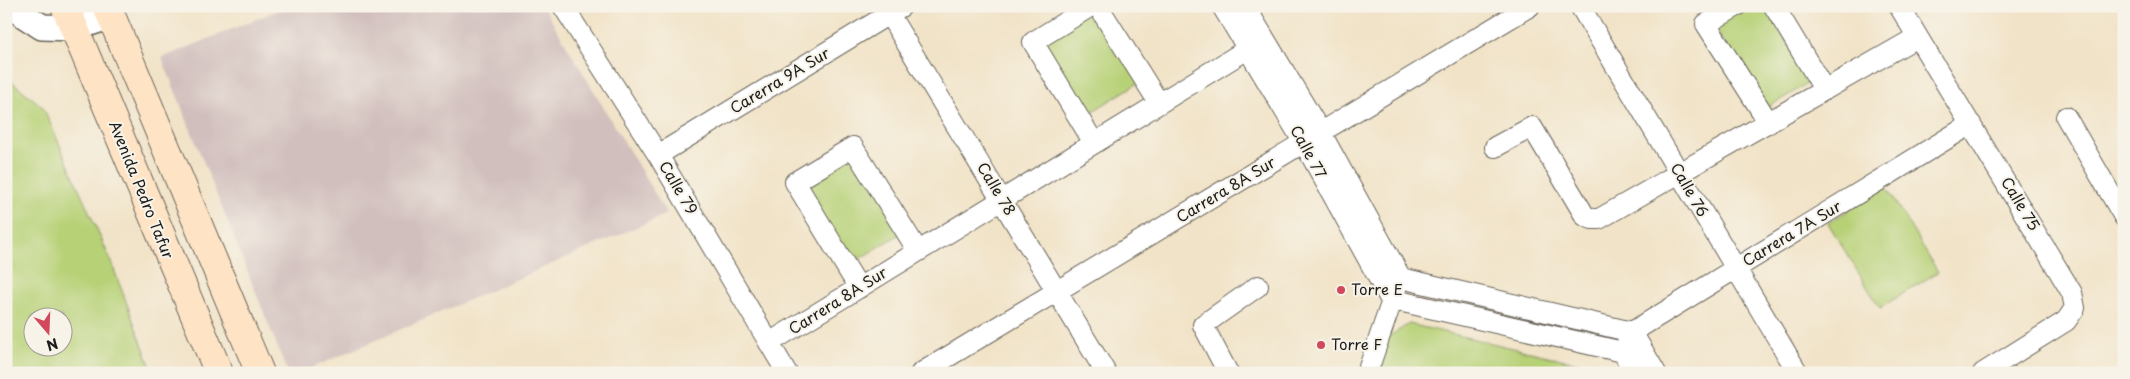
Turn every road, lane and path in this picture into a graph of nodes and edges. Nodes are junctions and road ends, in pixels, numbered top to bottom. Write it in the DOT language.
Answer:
graph roads {
  1 [pos="10,6"];
  2 [pos="562,6"];
  3 [pos="1091,6"];
  4 [pos="1098,6"];
  5 [pos="1222,6"];
  6 [pos="1245,6"];
  7 [pos="1530,6"];
  8 [pos="1580,6"];
  9 [pos="1736,6"];
  10 [pos="1774,6"];
  11 [pos="1899,6"];
  12 [pos="891,9"];
  13 [pos="109,11"];
  14 [pos="70,17"];
  15 [pos="1917,36"];
  16 [pos="1256,43"];
  17 [pos="1824,89"];
  18 [pos="1159,103"];
  19 [pos="2066,117"];
  20 [pos="1769,123"];
  21 [pos="1971,124"];
  22 [pos="1312,138"];
  23 [pos="1094,143"];
  24 [pos="1495,147"];
  25 [pos="658,155"];
  26 [pos="1680,174"];
  27 [pos="1002,200"];
  28 [pos="2124,217"];
  29 [pos="918,251"];
  30 [pos="1735,269"];
  31 [pos="1401,278"];
  32 [pos="1258,286"];
  33 [pos="858,288"];
  34 [pos="1057,291"];
  35 [pos="1390,299"];
  36 [pos="1632,332"];
  37 [pos="769,344"];
  38 [pos="1623,352"];
  39 [pos="219,373"];
  40 [pos="260,373"];
  41 [pos="787,373"];
  42 [pos="921,373"];
  43 [pos="1106,373"];
  44 [pos="1228,373"];
  45 [pos="1367,373"];
  46 [pos="1634,373"];
  47 [pos="1656,373"];
  48 [pos="1798,373"];
  49 [pos="1983,373"];
  1 -- 14 [label="street"];
  2 -- 25 [label="street, Calle 79"];
  3 -- 23 [label="street"];
  4 -- 18 [label="street"];
  5 -- 16 [label="street, Calle 77"];
  6 -- 16 [label="street, Calle 77"];
  7 -- 22 [label="street, Carrera 8A Sur"];
  8 -- 26 [label="street, Calle 76"];
  9 -- 20 [label="street"];
  10 -- 17 [label="street"];
  11 -- 15 [label="street, Calle 75"];
  12 -- 25 [label="street, Carerra 9A Sur"];
  12 -- 27 [label="street, Calle 78"];
  13 -- 14 [label="street"];
  13 -- 40 [label="main road"];
  14 -- 39 [label="main road, Avenida Pedro Tafur"];
  15 -- 17 [label="street"];
  15 -- 21 [label="street, Calle 75"];
  16 -- 18 [label="street, Carrera 8A Sur"];
  16 -- 22 [label="street, Calle 77"];
  17 -- 20 [label="street"];
  18 -- 23 [label="street, Carrera 8A Sur"];
  19 -- 28 [label="street"];
  20 -- 26 [label="street"];
  21 -- 30 [label="street, Carrera 7A Sur"];
  21 -- 49 [label="street, Calle 75"];
  22 -- 31 [label="street, Calle 77"];
  22 -- 34 [label="street, Carrera 8A Sur"];
  22 -- 35 [label="street, Calle 77"];
  23 -- 27 [label="street, Carrera 8A Sur"];
  24 -- 26 [label="street"];
  25 -- 37 [label="street, Calle 79"];
  26 -- 30 [label="street, Calle 76"];
  27 -- 29 [label="street, Carrera 8A Sur"];
  27 -- 34 [label="street, Calle 78"];
  29 -- 33 [label="street, Carrera 8A Sur"];
  29 -- 33 [label="street"];
  30 -- 36 [label="street, Carrera 7A Sur"];
  30 -- 48 [label="street, Calle 76"];
  31 -- 35 [label="street"];
  31 -- 36 [label="street"];
  32 -- 44 [label="street"];
  33 -- 37 [label="street, Carrera 8A Sur"];
  34 -- 42 [label="street, Carrera 8A Sur"];
  34 -- 43 [label="street, Calle 78"];
  35 -- 38 [label="street"];
  35 -- 45 [label="street"];
  36 -- 38 [label="street"];
  36 -- 47 [label="street"];
  37 -- 41 [label="street, Calle 79"];
  38 -- 46 [label="street"];
}
